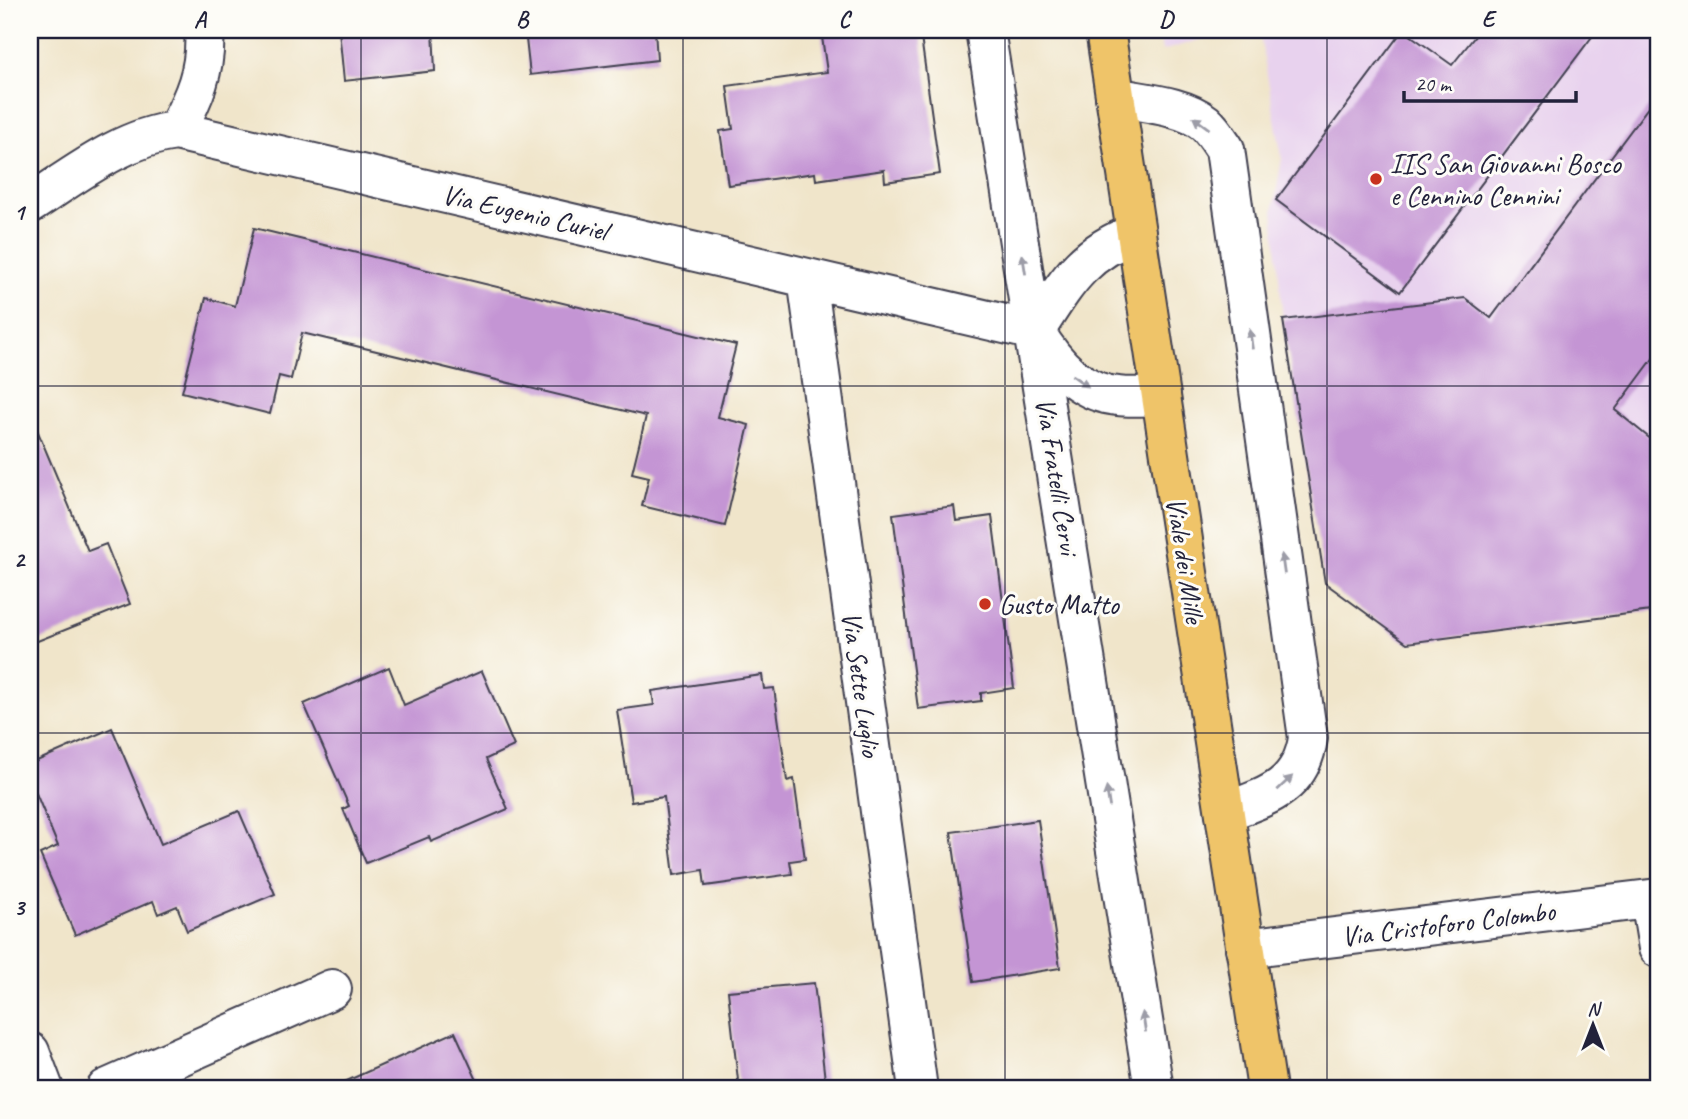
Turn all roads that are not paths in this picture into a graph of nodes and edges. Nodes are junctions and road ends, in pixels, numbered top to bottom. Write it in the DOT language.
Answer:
graph roads {
  1 [pos="204,30"];
  2 [pos="985,30"];
  3 [pos="1105,30"];
  4 [pos="1115,97"];
  5 [pos="176,131"];
  6 [pos="30,204"];
  7 [pos="1136,233"];
  8 [pos="807,278"];
  9 [pos="1035,331"];
  10 [pos="1161,396"];
  11 [pos="1224,812"];
  12 [pos="1654,898"];
  13 [pos="1245,948"];
  14 [pos="1658,948"];
  15 [pos="331,989"];
  16 [pos="30,1052"];
  17 [pos="44,1089"];
  18 [pos="106,1089"];
  19 [pos="918,1089"];
  20 [pos="1154,1089"];
  21 [pos="1267,1089"];
  1 -- 5 [label="street"];
  9 -- 2 [label="street, Via Fratelli Cervi, one-way"];
  3 -- 4 [label="main road, Viale dei Mille"];
  4 -- 7 [label="main road, Viale dei Mille"];
  11 -- 4 [label="street, one-way"];
  5 -- 6 [label="street, Via Eugenio Curiel"];
  5 -- 8 [label="street, Via Eugenio Curiel"];
  7 -- 9 [label="street"];
  7 -- 10 [label="main road, Viale dei Mille"];
  8 -- 9 [label="street, Via Eugenio Curiel"];
  8 -- 19 [label="street, Via Sette Luglio"];
  9 -- 10 [label="street, one-way"];
  20 -- 9 [label="street, Via Fratelli Cervi, one-way"];
  10 -- 11 [label="main road, Viale dei Mille"];
  11 -- 13 [label="main road, Viale dei Mille"];
  12 -- 13 [label="street, Via Cristoforo Colombo"];
  12 -- 14 [label="street, Via Cristoforo Colombo"];
  13 -- 21 [label="main road, Viale dei Mille"];
  15 -- 18 [label="street"];
  16 -- 17 [label="street"];
}
